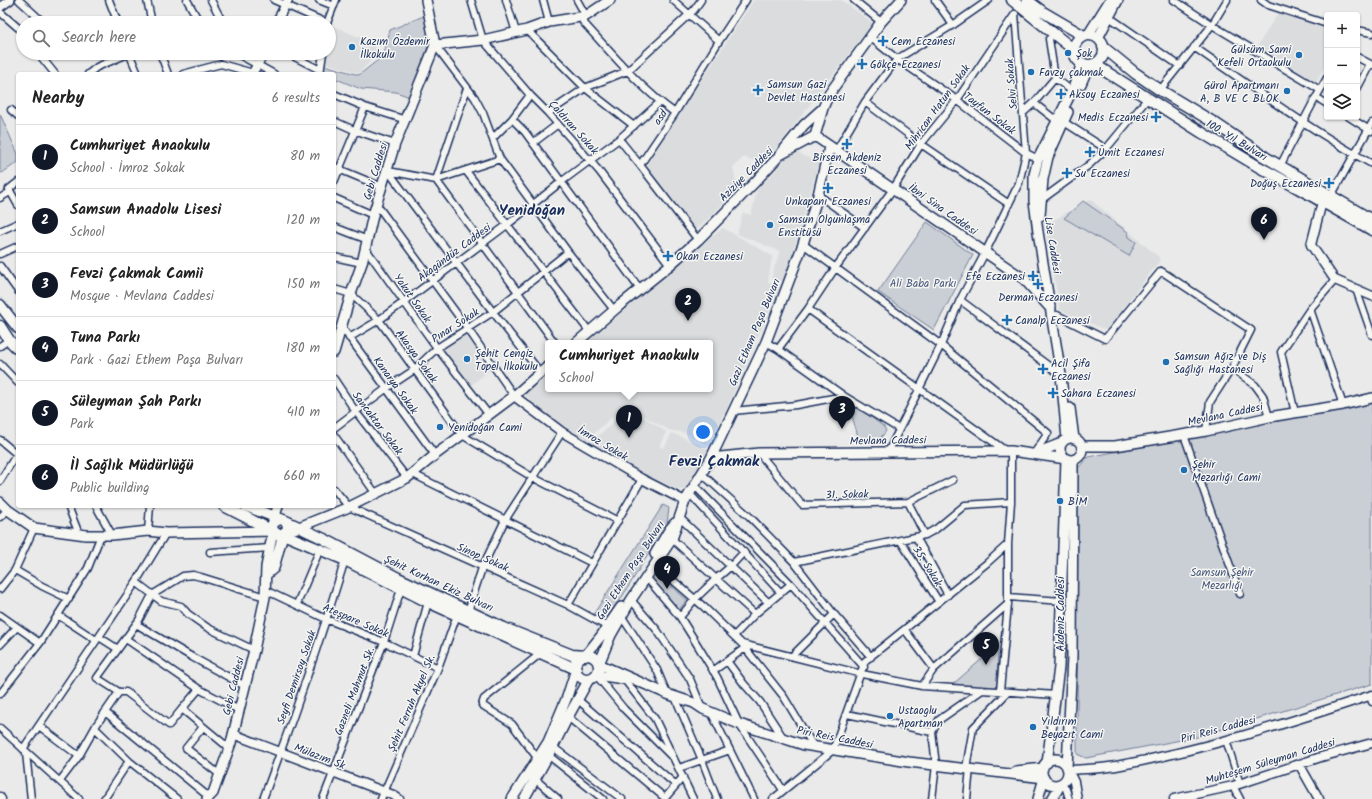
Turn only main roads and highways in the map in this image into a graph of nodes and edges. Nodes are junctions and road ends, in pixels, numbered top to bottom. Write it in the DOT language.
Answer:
graph roads {
  1 [pos="426,0"];
  2 [pos="610,0"];
  3 [pos="901,0"];
  4 [pos="1012,0"];
  5 [pos="1027,0"];
  6 [pos="1110,0"];
  7 [pos="1118,0"];
  8 [pos="1090,36"];
  9 [pos="435,46"];
  10 [pos="1103,47"];
  11 [pos="1074,50"];
  12 [pos="1088,64"];
  13 [pos="823,108"];
  14 [pos="1061,122"];
  15 [pos="815,136"];
  16 [pos="833,149"];
  17 [pos="780,155"];
  18 [pos="1372,220"];
  19 [pos="1372,230"];
  20 [pos="0,304"];
  21 [pos="1054,312"];
  22 [pos="16,325"];
  23 [pos="0,326"];
  24 [pos="579,340"];
  25 [pos="336,346"];
  26 [pos="16,347"];
  27 [pos="545,368"];
  28 [pos="1372,398"];
  29 [pos="1068,440"];
  30 [pos="1082,450"];
  31 [pos="1035,454"];
  32 [pos="711,458"];
  33 [pos="1069,460"];
  34 [pos="0,502"];
  35 [pos="230,508"];
  36 [pos="250,508"];
  37 [pos="278,508"];
  38 [pos="281,508"];
  39 [pos="679,517"];
  40 [pos="279,524"];
  41 [pos="298,526"];
  42 [pos="267,574"];
  43 [pos="585,656"];
  44 [pos="599,664"];
  45 [pos="576,669"];
  46 [pos="593,677"];
  47 [pos="628,679"];
  48 [pos="1045,765"];
  49 [pos="1067,769"];
  50 [pos="1003,773"];
  51 [pos="1044,778"];
  52 [pos="1060,784"];
  53 [pos="208,798"];
  54 [pos="512,799"];
  55 [pos="524,799"];
  56 [pos="1038,799"];
  57 [pos="1052,799"];
  1 -- 9 [label="main road"];
  2 -- 9 [label="main road"];
  3 -- 13 [label="main road"];
  4 -- 11 [label="main road"];
  5 -- 8 [label="main road"];
  6 -- 8 [label="main road"];
  7 -- 8 [label="main road"];
  8 -- 10 [label="main road"];
  8 -- 11 [label="main road"];
  9 -- 25 [label="main road, Gebi Caddesi"];
  10 -- 12 [label="main road"];
  10 -- 18 [label="main road, 100. Yıl Bulvarı"];
  11 -- 12 [label="main road"];
  12 -- 14 [label="main road, Lise Caddesi"];
  12 -- 14 [label="main road, Lise Caddesi"];
  12 -- 19 [label="main road, 100. Yıl Bulvarı"];
  13 -- 15 [label="main road"];
  13 -- 17 [label="main road"];
  14 -- 21 [label="main road, Lise Caddesi"];
  14 -- 21 [label="main road, Lise Caddesi"];
  15 -- 16 [label="main road, İbni Sina Caddesi"];
  15 -- 17 [label="main road, Aziziye Caddesi"];
  16 -- 21 [label="main road, İbni Sina Caddesi"];
  16 -- 32 [label="main road, Gazi Etham Paşa Bulvarı"];
  17 -- 24 [label="main road, Aziziye Caddesi"];
  20 -- 22 [label="main road"];
  21 -- 29 [label="main road, Lise Caddesi"];
  21 -- 29 [label="main road, Lise Caddesi"];
  23 -- 26 [label="main road"];
  27 -- 41 [label="main road"];
  28 -- 30 [label="main road, Mevlana Caddesi"];
  29 -- 30 [label="main road"];
  29 -- 31 [label="main road"];
  29 -- 33 [label="main road"];
  30 -- 33 [label="main road"];
  31 -- 32 [label="main road, Mevlana Caddesi"];
  31 -- 33 [label="main road, Mevlana Caddesi"];
  32 -- 39 [label="main road, Gazi Etham Paşa Bulvarı"];
  33 -- 48 [label="main road, Akdeniz Caddesi"];
  33 -- 49 [label="main road, Akdeniz Caddesi"];
  34 -- 40 [label="main road"];
  35 -- 40 [label="main road, Şehit Korhan Ekiz Bulvarı"];
  36 -- 40 [label="main road, Şehit Korhan Ekiz Bulvarı"];
  37 -- 40 [label="main road, Gebi Caddesi"];
  38 -- 40 [label="main road, Gebi Caddesi"];
  39 -- 43 [label="main road, Gazi Ethem Paşa Bulvarı"];
  39 -- 44 [label="main road, Gazi Ethem Paşa Bulvarı"];
  40 -- 41 [label="main road, Şehit Korhan Ekiz Bulvarı"];
  40 -- 42 [label="main road, Gebi Caddesi"];
  40 -- 42 [label="main road, Gebi Caddesi"];
  40 -- 45 [label="main road, Şehit Korhan Ekiz Bulvarı"];
  41 -- 43 [label="main road, Şehit Korhan Ekiz Bulvarı"];
  42 -- 53 [label="main road, Gebi Caddesi"];
  43 -- 44 [label="main road"];
  43 -- 45 [label="main road"];
  44 -- 46 [label="main road"];
  44 -- 47 [label="main road, Piri Reis Caddesi"];
  45 -- 46 [label="main road"];
  45 -- 54 [label="main road"];
  46 -- 47 [label="main road, Piri Reis Caddesi"];
  46 -- 55 [label="main road"];
  47 -- 50 [label="main road, Piri Reis Caddesi"];
  48 -- 49 [label="main road"];
  48 -- 50 [label="main road"];
  48 -- 51 [label="main road"];
  49 -- 52 [label="main road"];
  50 -- 51 [label="main road, Piri Reis Caddesi"];
  51 -- 52 [label="main road"];
  51 -- 56 [label="main road"];
  52 -- 57 [label="main road"];
}
